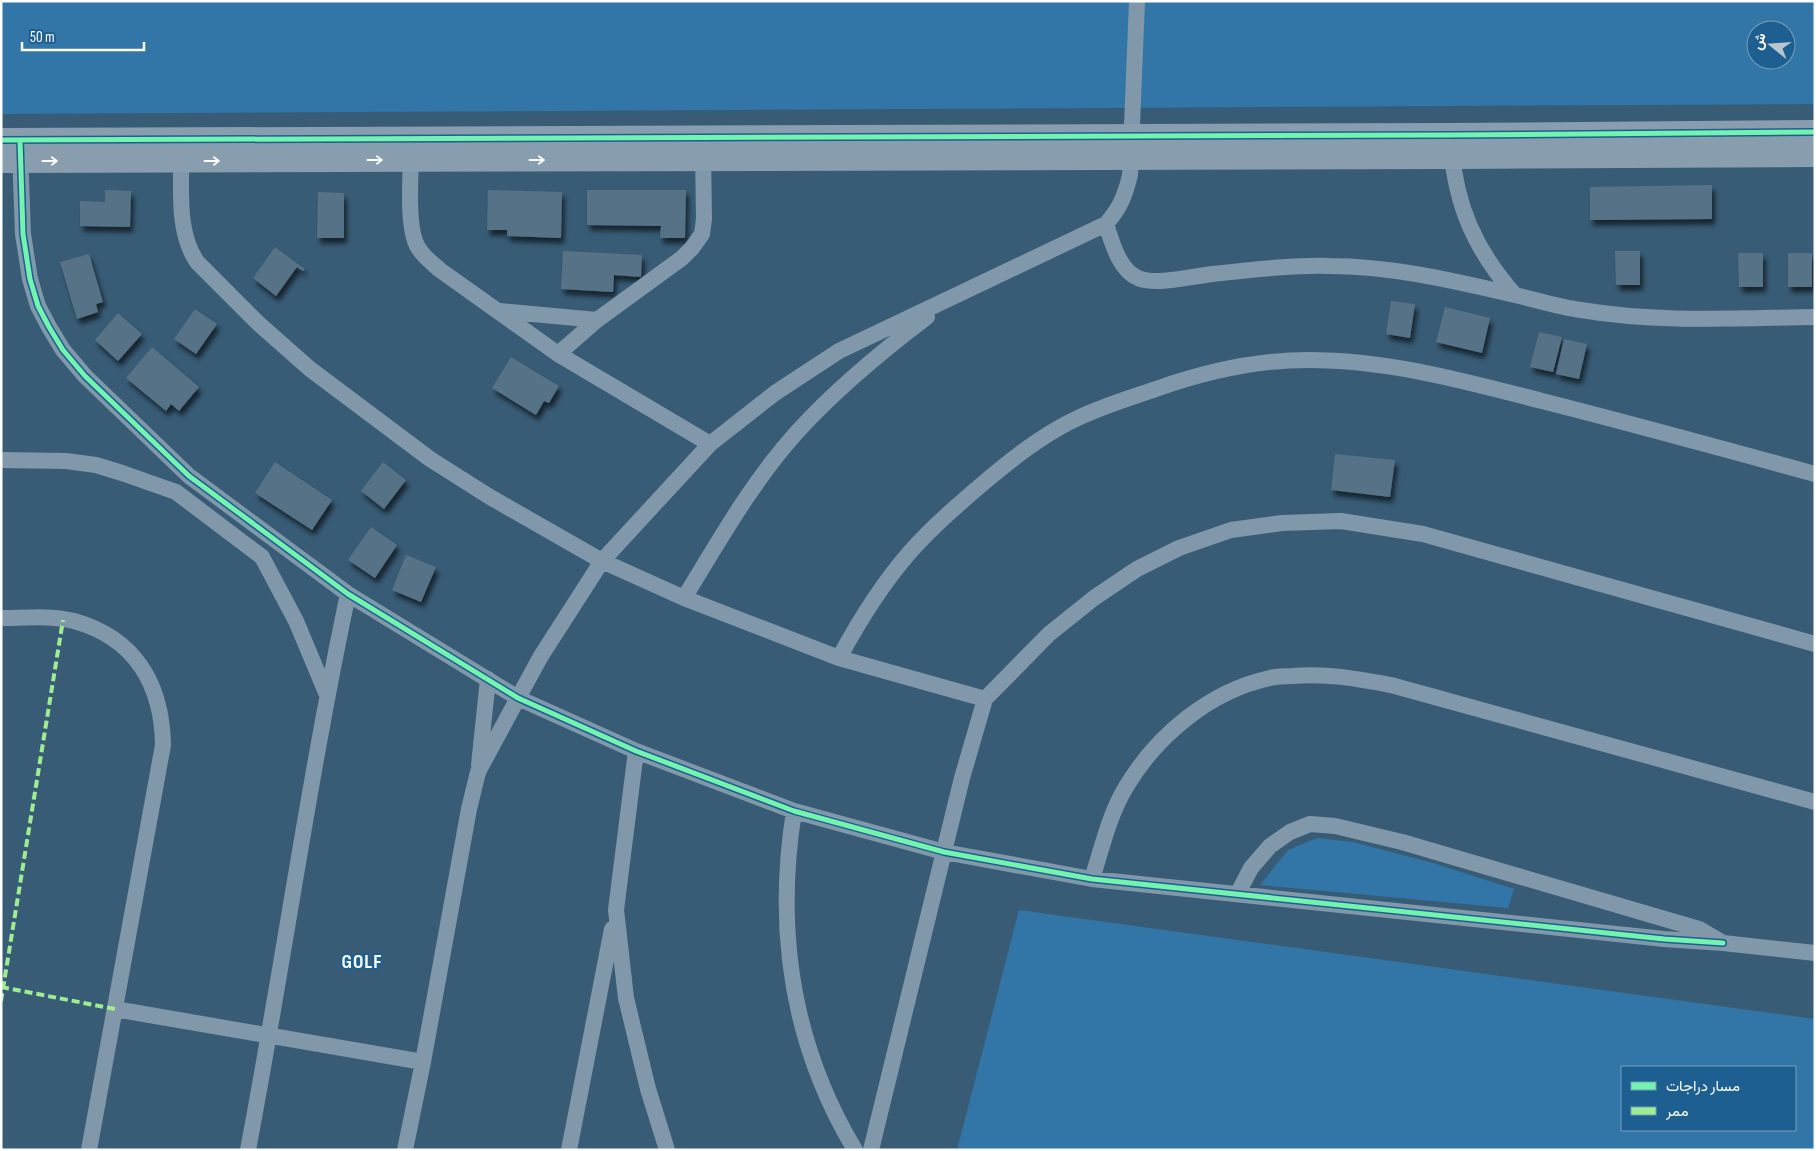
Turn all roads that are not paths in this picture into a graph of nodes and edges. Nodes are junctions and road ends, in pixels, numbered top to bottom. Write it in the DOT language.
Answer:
graph roads {
  1 [pos="1137,1"];
  2 [pos="1815,132"];
  3 [pos="1451,146"];
  4 [pos="1132,147"];
  5 [pos="703,148"];
  6 [pos="411,149"];
  7 [pos="181,150"];
  8 [pos="11,151"];
  9 [pos="1815,155"];
  10 [pos="1106,224"];
  11 [pos="1515,295"];
  12 [pos="951,299"];
  13 [pos="497,311"];
  14 [pos="1815,317"];
  15 [pos="597,320"];
  16 [pos="558,354"];
  17 [pos="710,444"];
  18 [pos="1,460"];
  19 [pos="1815,474"];
  20 [pos="189,476"];
  21 [pos="176,492"];
  22 [pos="276,540"];
  23 [pos="262,557"];
  24 [pos="602,560"];
  25 [pos="348,594"];
  26 [pos="684,598"];
  27 [pos="1,618"];
  28 [pos="1815,644"];
  29 [pos="839,658"];
  30 [pos="488,679"];
  31 [pos="327,695"];
  32 [pos="518,698"];
  33 [pos="985,699"];
  34 [pos="636,751"];
  35 [pos="478,772"];
  36 [pos="1815,802"];
  37 [pos="794,811"];
  38 [pos="944,852"];
  39 [pos="1092,879"];
  40 [pos="1238,893"];
  41 [pos="616,910"];
  42 [pos="1723,942"];
  43 [pos="1815,953"];
  44 [pos="115,1009"];
  45 [pos="270,1035"];
  46 [pos="423,1062"];
  47 [pos="89,1150"];
  48 [pos="248,1150"];
  49 [pos="405,1150"];
  50 [pos="569,1150"];
  51 [pos="668,1150"];
  52 [pos="855,1150"];
  53 [pos="871,1150"];
  1 -- 4 [label="street"];
  2 -- 3 [label="street"];
  3 -- 4 [label="street"];
  3 -- 9 [label="street"];
  3 -- 11 [label="street"];
  4 -- 5 [label="street"];
  4 -- 10 [label="street"];
  5 -- 6 [label="street"];
  5 -- 15 [label="street"];
  6 -- 7 [label="street"];
  6 -- 13 [label="street"];
  7 -- 8 [label="street"];
  7 -- 24 [label="street"];
  8 -- 20 [label="street"];
  10 -- 11 [label="street"];
  10 -- 12 [label="street"];
  11 -- 14 [label="street"];
  12 -- 17 [label="street"];
  12 -- 26 [label="street"];
  13 -- 15 [label="street"];
  13 -- 16 [label="street"];
  15 -- 16 [label="street"];
  16 -- 17 [label="street"];
  17 -- 24 [label="street"];
  18 -- 21 [label="street"];
  19 -- 29 [label="street"];
  20 -- 21 [label="street"];
  20 -- 22 [label="street"];
  21 -- 23 [label="street"];
  22 -- 23 [label="street"];
  22 -- 25 [label="street"];
  23 -- 31 [label="street"];
  24 -- 26 [label="street"];
  24 -- 32 [label="street"];
  25 -- 30 [label="street"];
  25 -- 31 [label="street"];
  26 -- 29 [label="street"];
  27 -- 44 [label="street"];
  28 -- 33 [label="street"];
  29 -- 33 [label="street"];
  30 -- 32 [label="street"];
  30 -- 35 [label="street"];
  31 -- 45 [label="street"];
  32 -- 34 [label="street"];
  32 -- 35 [label="street"];
  33 -- 38 [label="street"];
  34 -- 37 [label="street"];
  34 -- 41 [label="street"];
  35 -- 46 [label="street"];
  36 -- 39 [label="street"];
  37 -- 38 [label="street"];
  37 -- 52 [label="street"];
  38 -- 39 [label="street"];
  38 -- 53 [label="street"];
  39 -- 40 [label="street"];
  40 -- 42 [label="street"];
  40 -- 42 [label="street"];
  41 -- 50 [label="street"];
  41 -- 51 [label="street"];
  42 -- 43 [label="street"];
  44 -- 45 [label="street"];
  44 -- 47 [label="street"];
  45 -- 46 [label="street"];
  45 -- 48 [label="street"];
  46 -- 49 [label="street"];
}
